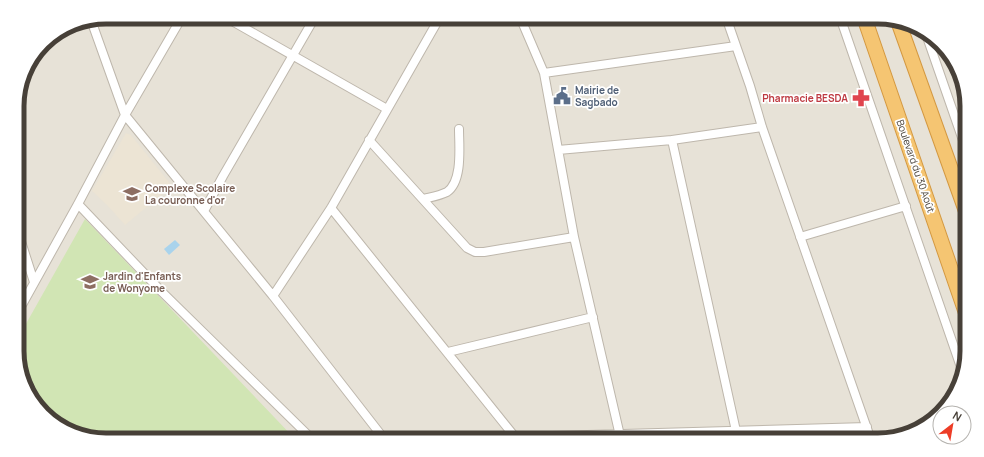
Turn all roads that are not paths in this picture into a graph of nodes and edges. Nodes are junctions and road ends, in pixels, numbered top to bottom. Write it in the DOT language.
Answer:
graph roads {
  1 [pos="178,24"];
  2 [pos="237,24"];
  3 [pos="311,24"];
  4 [pos="436,24"];
  5 [pos="523,24"];
  6 [pos="728,24"];
  7 [pos="842,24"];
  8 [pos="866,24"];
  9 [pos="93,25"];
  10 [pos="900,27"];
  11 [pos="929,42"];
  12 [pos="736,46"];
  13 [pos="293,56"];
  14 [pos="544,73"];
  15 [pos="387,109"];
  16 [pos="124,115"];
  17 [pos="762,128"];
  18 [pos="459,129"];
  19 [pos="960,132"];
  20 [pos="370,140"];
  21 [pos="672,140"];
  22 [pos="558,150"];
  23 [pos="960,194"];
  24 [pos="423,199"];
  25 [pos="78,204"];
  26 [pos="906,206"];
  27 [pos="331,208"];
  28 [pos="204,212"];
  29 [pos="574,237"];
  30 [pos="800,237"];
  31 [pos="24,249"];
  32 [pos="34,282"];
  33 [pos="273,296"];
  34 [pos="960,296"];
  35 [pos="24,301"];
  36 [pos="593,316"];
  37 [pos="448,352"];
  38 [pos="959,361"];
  39 [pos="866,427"];
  40 [pos="736,430"];
  41 [pos="306,433"];
  42 [pos="380,433"];
  43 [pos="512,433"];
  44 [pos="619,433"];
  45 [pos="686,433"];
  46 [pos="868,433"];
  1 -- 16 [label="street"];
  2 -- 13 [label="street"];
  3 -- 13 [label="street"];
  4 -- 15 [label="street"];
  5 -- 14 [label="street"];
  6 -- 12 [label="street"];
  7 -- 26 [label="street"];
  8 -- 34 [label="highway, Boulevard du 30 Août"];
  9 -- 16 [label="street"];
  10 -- 23 [label="highway"];
  11 -- 19 [label="street"];
  12 -- 14 [label="street"];
  12 -- 17 [label="street"];
  13 -- 15 [label="street"];
  13 -- 28 [label="street"];
  14 -- 22 [label="street"];
  15 -- 20 [label="street"];
  16 -- 25 [label="street"];
  16 -- 28 [label="street"];
  17 -- 21 [label="street"];
  17 -- 30 [label="street"];
  18 -- 24 [label="street"];
  20 -- 24 [label="street"];
  20 -- 27 [label="street"];
  21 -- 22 [label="street"];
  21 -- 40 [label="street"];
  22 -- 29 [label="street"];
  24 -- 29 [label="street"];
  25 -- 32 [label="street"];
  25 -- 41 [label="street"];
  26 -- 30 [label="street"];
  26 -- 38 [label="street"];
  27 -- 33 [label="street"];
  27 -- 37 [label="street"];
  28 -- 33 [label="street"];
  29 -- 36 [label="street"];
  30 -- 39 [label="street"];
  31 -- 32 [label="street"];
  32 -- 35 [label="street"];
  33 -- 42 [label="street"];
  36 -- 37 [label="street"];
  36 -- 44 [label="street"];
  37 -- 43 [label="street"];
  39 -- 40 [label="street"];
  39 -- 46 [label="street"];
  40 -- 45 [label="street"];
}
